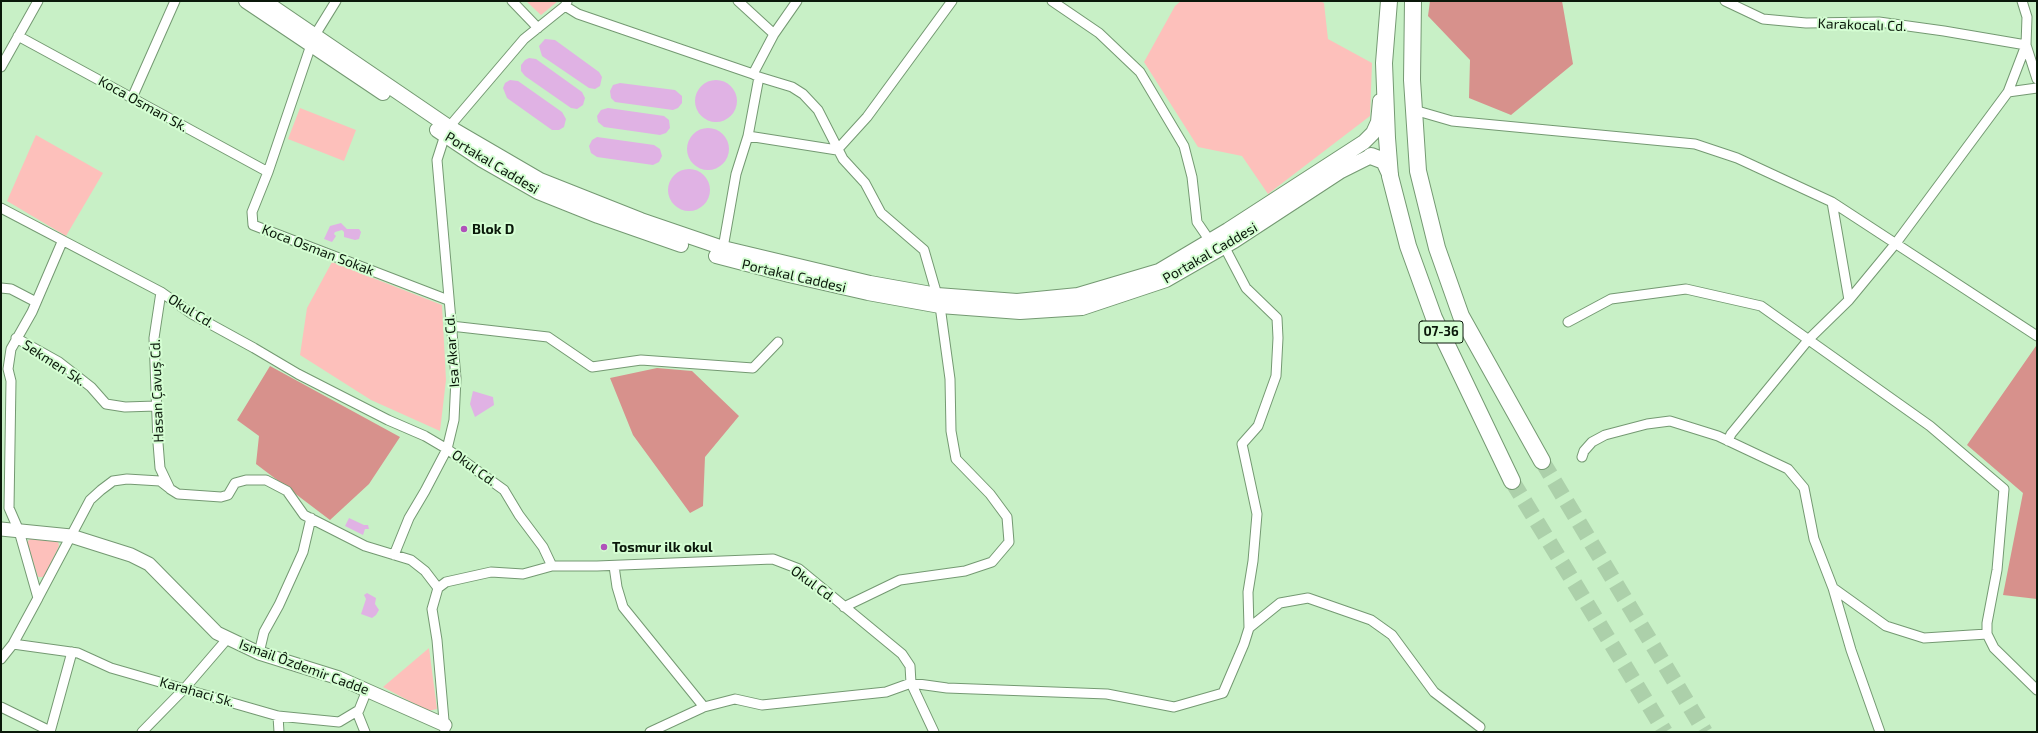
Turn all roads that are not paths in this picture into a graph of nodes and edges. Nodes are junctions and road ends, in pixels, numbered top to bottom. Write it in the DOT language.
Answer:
graph roads {
  1 [pos="38,1"];
  2 [pos="175,1"];
  3 [pos="246,1"];
  4 [pos="264,1"];
  5 [pos="336,1"];
  6 [pos="512,1"];
  7 [pos="738,1"];
  8 [pos="797,1"];
  9 [pos="952,1"];
  10 [pos="1052,1"];
  11 [pos="1390,1"];
  12 [pos="1414,1"];
  13 [pos="1725,1"];
  14 [pos="2022,1"];
  15 [pos="566,4"];
  16 [pos="538,28"];
  17 [pos="774,34"];
  18 [pos="18,36"];
  19 [pos="313,40"];
  20 [pos="2026,45"];
  21 [pos="1384,64"];
  22 [pos="1,67"];
  23 [pos="756,75"];
  24 [pos="2037,79"];
  25 [pos="2037,88"];
  26 [pos="2008,92"];
  27 [pos="132,98"];
  28 [pos="1414,110"];
  29 [pos="447,131"];
  30 [pos="748,136"];
  31 [pos="1368,149"];
  32 [pos="837,150"];
  33 [pos="268,172"];
  34 [pos="1390,176"];
  35 [pos="1832,202"];
  36 [pos="1,208"];
  37 [pos="1210,241"];
  38 [pos="62,242"];
  39 [pos="1896,243"];
  40 [pos="1224,246"];
  41 [pos="721,253"];
  42 [pos="1,288"];
  43 [pos="161,292"];
  44 [pos="448,300"];
  45 [pos="938,300"];
  46 [pos="1849,300"];
  47 [pos="36,302"];
  48 [pos="1568,322"];
  49 [pos="451,326"];
  50 [pos="2037,336"];
  51 [pos="16,338"];
  52 [pos="1809,339"];
  53 [pos="778,342"];
  54 [pos="1,380"];
  55 [pos="11,381"];
  56 [pos="156,406"];
  57 [pos="1728,441"];
  58 [pos="447,449"];
  59 [pos="1,457"];
  60 [pos="1582,457"];
  61 [pos="11,460"];
  62 [pos="1542,462"];
  63 [pos="1512,481"];
  64 [pos="170,489"];
  65 [pos="311,518"];
  66 [pos="1,529"];
  67 [pos="19,531"];
  68 [pos="71,536"];
  69 [pos="394,555"];
  70 [pos="552,566"];
  71 [pos="614,566"];
  72 [pos="438,588"];
  73 [pos="1833,588"];
  74 [pos="38,598"];
  75 [pos="844,607"];
  76 [pos="1249,628"];
  77 [pos="1987,634"];
  78 [pos="228,638"];
  79 [pos="14,644"];
  80 [pos="72,652"];
  81 [pos="259,653"];
  82 [pos="1,659"];
  83 [pos="911,683"];
  84 [pos="185,688"];
  85 [pos="367,690"];
  86 [pos="2037,690"];
  87 [pos="1,707"];
  88 [pos="704,707"];
  89 [pos="357,712"];
  90 [pos="278,716"];
  91 [pos="1480,727"];
  92 [pos="445,728"];
  93 [pos="50,731"];
  94 [pos="142,732"];
  95 [pos="279,732"];
  96 [pos="366,732"];
  97 [pos="650,732"];
  98 [pos="934,732"];
  99 [pos="1880,732"];
  1 -- 18 [label="street"];
  2 -- 27 [label="street"];
  3 -- 19 [label="main road, Portakal Caddesi"];
  4 -- 19 [label="main road, Portakal Caddesi"];
  5 -- 19 [label="street, Koca Osman Sokak"];
  6 -- 16 [label="street"];
  7 -- 17 [label="street"];
  8 -- 17 [label="street"];
  9 -- 32 [label="street"];
  10 -- 37 [label="street"];
  11 -- 21 [label="highway, 07-36"];
  12 -- 28 [label="highway, 07-36"];
  13 -- 20 [label="street, Karakocalı Cd."];
  14 -- 20 [label="street"];
  15 -- 16 [label="street"];
  15 -- 23 [label="street"];
  16 -- 29 [label="street"];
  17 -- 23 [label="street"];
  18 -- 22 [label="street"];
  18 -- 27 [label="street, Koca Osman Sk."];
  19 -- 29 [label="main road, Portakal Caddesi"];
  19 -- 33 [label="street, Koca Osman Sokak"];
  20 -- 24 [label="street"];
  20 -- 26 [label="street"];
  21 -- 31 [label="main road"];
  21 -- 34 [label="highway, 07-36"];
  23 -- 30 [label="street"];
  23 -- 32 [label="street"];
  25 -- 26 [label="street"];
  26 -- 39 [label="street"];
  27 -- 33 [label="street, Koca Osman Sk."];
  28 -- 35 [label="street"];
  28 -- 62 [label="highway, 07-36"];
  29 -- 41 [label="main road, Portakal Caddesi"];
  29 -- 44 [label="street, Isa Akar Cd."];
  30 -- 32 [label="street"];
  30 -- 41 [label="street"];
  31 -- 34 [label="highway"];
  31 -- 37 [label="main road, Portakal Caddesi"];
  31 -- 40 [label="main road, Portakal Caddesi"];
  32 -- 45 [label="street"];
  33 -- 44 [label="street, Koca Osman Sokak"];
  34 -- 63 [label="highway, 07-36"];
  35 -- 39 [label="street"];
  35 -- 46 [label="street"];
  36 -- 38 [label="street, Okul Cd."];
  37 -- 40 [label="street"];
  37 -- 45 [label="main road, Portakal Caddesi"];
  38 -- 43 [label="street, Okul Cd."];
  38 -- 47 [label="street"];
  39 -- 46 [label="street"];
  39 -- 50 [label="street"];
  40 -- 45 [label="main road, Portakal Caddesi"];
  40 -- 76 [label="street"];
  41 -- 45 [label="main road, Portakal Caddesi"];
  42 -- 47 [label="street"];
  43 -- 56 [label="street, Hasan Çavuş Cd."];
  43 -- 58 [label="street, Okul Cd."];
  44 -- 49 [label="street, Isa Akar Cd."];
  45 -- 75 [label="street"];
  46 -- 52 [label="street"];
  47 -- 51 [label="street"];
  48 -- 52 [label="street"];
  49 -- 53 [label="street"];
  49 -- 58 [label="street, Isa Akar Cd."];
  51 -- 55 [label="street"];
  51 -- 56 [label="street, Sekmen Sk."];
  52 -- 57 [label="street"];
  52 -- 77 [label="street"];
  54 -- 55 [label="street"];
  55 -- 61 [label="street"];
  56 -- 64 [label="street, Hasan Çavuş Cd."];
  57 -- 60 [label="street"];
  57 -- 73 [label="street"];
  58 -- 69 [label="street, Isa Akar Cd."];
  58 -- 70 [label="street, Okul Cd."];
  59 -- 61 [label="street"];
  61 -- 67 [label="street"];
  64 -- 65 [label="street"];
  64 -- 68 [label="street"];
  65 -- 69 [label="street"];
  65 -- 81 [label="street"];
  66 -- 67 [label="street, Ismail Ôzdemir Cadde"];
  67 -- 68 [label="street, Ismail Ôzdemir Cadde"];
  67 -- 74 [label="street"];
  68 -- 74 [label="street"];
  68 -- 78 [label="street, Ismail Ôzdemir Cadde"];
  69 -- 72 [label="street"];
  70 -- 71 [label="street, Okul Cd."];
  70 -- 72 [label="street"];
  71 -- 75 [label="street, Okul Cd."];
  71 -- 88 [label="street"];
  72 -- 92 [label="street"];
  73 -- 77 [label="street"];
  73 -- 99 [label="street"];
  74 -- 79 [label="street"];
  75 -- 83 [label="street, Okul Cd."];
  76 -- 83 [label="street"];
  76 -- 91 [label="street"];
  77 -- 86 [label="street"];
  78 -- 81 [label="street, Ismail Ôzdemir Cadde"];
  78 -- 84 [label="street"];
  79 -- 80 [label="street, Karahaci Sk."];
  79 -- 82 [label="street"];
  80 -- 84 [label="street, Karahaci Sk."];
  80 -- 93 [label="street"];
  81 -- 85 [label="street, Ismail Ôzdemir Cadde"];
  83 -- 88 [label="street"];
  83 -- 98 [label="street, Okul Cd."];
  84 -- 90 [label="street, Karahaci Sk."];
  84 -- 94 [label="street"];
  85 -- 89 [label="street"];
  85 -- 92 [label="street, Ismail Ôzdemir Cadde"];
  87 -- 93 [label="street"];
  88 -- 97 [label="street"];
  89 -- 90 [label="street, Karahaci Sk."];
  89 -- 96 [label="street"];
  90 -- 95 [label="street"];
}
